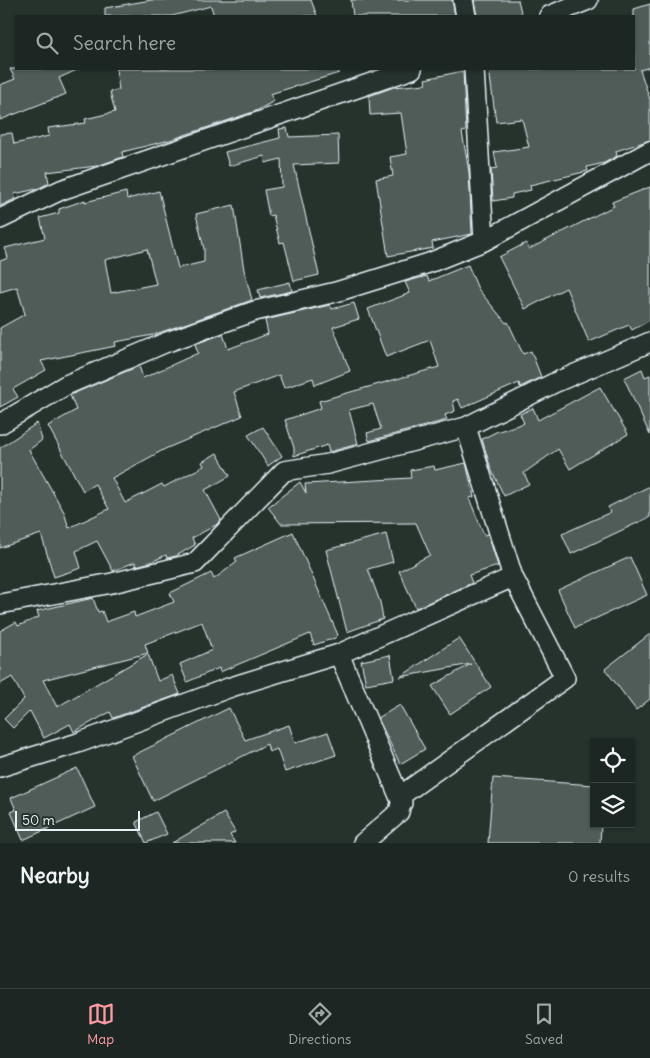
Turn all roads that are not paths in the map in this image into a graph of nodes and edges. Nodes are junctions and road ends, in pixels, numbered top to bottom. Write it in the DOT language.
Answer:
graph roads {
  1 [pos="462,0"];
  2 [pos="588,0"];
  3 [pos="466,15"];
  4 [pos="551,15"];
  5 [pos="409,70"];
  6 [pos="474,70"];
  7 [pos="650,151"];
  8 [pos="0,219"];
  9 [pos="484,241"];
  10 [pos="650,342"];
  11 [pos="0,424"];
  12 [pos="466,427"];
  13 [pos="513,577"];
  14 [pos="0,604"];
  15 [pos="339,654"];
  16 [pos="0,767"];
  17 [pos="402,803"];
  18 [pos="363,843"];
  1 -- 3 [label="street"];
  2 -- 4 [label="street"];
  5 -- 8 [label="street"];
  6 -- 9 [label="street"];
  7 -- 9 [label="street"];
  9 -- 11 [label="street"];
  10 -- 12 [label="street"];
  12 -- 13 [label="street"];
  12 -- 14 [label="street"];
  13 -- 15 [label="street"];
  13 -- 17 [label="street"];
  15 -- 16 [label="street"];
  15 -- 17 [label="street"];
  17 -- 18 [label="street"];
}
